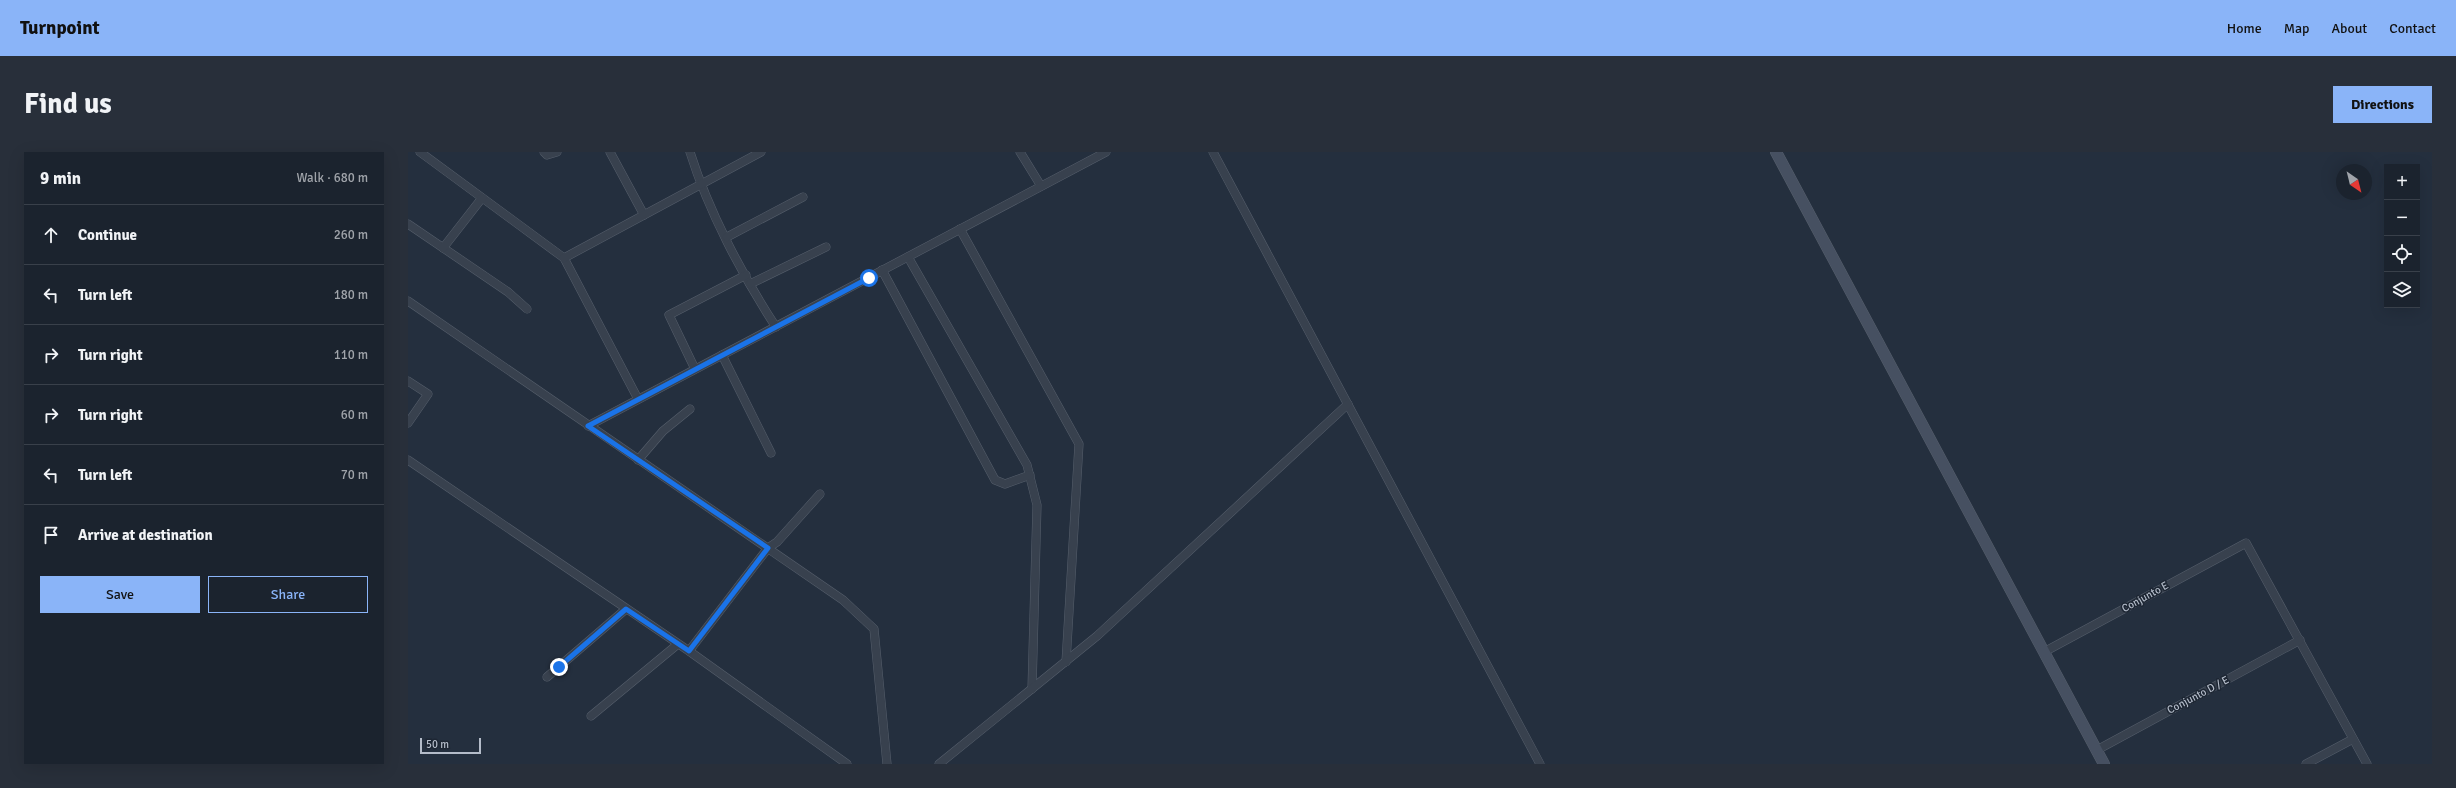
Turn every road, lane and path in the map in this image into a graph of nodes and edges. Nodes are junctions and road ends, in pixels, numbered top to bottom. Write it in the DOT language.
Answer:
graph roads {
  1 [pos="420,152"];
  2 [pos="544,152"];
  3 [pos="557,152"];
  4 [pos="610,152"];
  5 [pos="690,152"];
  6 [pos="761,152"];
  7 [pos="1020,152"];
  8 [pos="1106,152"];
  9 [pos="1213,152"];
  10 [pos="1776,152"];
  11 [pos="700,185"];
  12 [pos="1041,186"];
  13 [pos="803,197"];
  14 [pos="482,198"];
  15 [pos="644,215"];
  16 [pos="408,224"];
  17 [pos="960,229"];
  18 [pos="727,237"];
  19 [pos="826,247"];
  20 [pos="443,248"];
  21 [pos="908,257"];
  22 [pos="564,258"];
  23 [pos="882,270"];
  24 [pos="746,275"];
  25 [pos="750,284"];
  26 [pos="408,301"];
  27 [pos="527,309"];
  28 [pos="776,327"];
  29 [pos="722,355"];
  30 [pos="695,369"];
  31 [pos="408,381"];
  32 [pos="638,399"];
  33 [pos="1348,404"];
  34 [pos="690,409"];
  35 [pos="408,423"];
  36 [pos="588,426"];
  37 [pos="771,453"];
  38 [pos="408,460"];
  39 [pos="638,460"];
  40 [pos="1030,475"];
  41 [pos="820,494"];
  42 [pos="768,548"];
  43 [pos="626,609"];
  44 [pos="2300,640"];
  45 [pos="678,644"];
  46 [pos="689,651"];
  47 [pos="2044,652"];
  48 [pos="1066,662"];
  49 [pos="547,677"];
  50 [pos="1032,689"];
  51 [pos="591,716"];
  52 [pos="2353,739"];
  53 [pos="2097,750"];
  54 [pos="847,764"];
  55 [pos="887,764"];
  56 [pos="939,764"];
  57 [pos="1540,764"];
  58 [pos="2104,764"];
  59 [pos="2306,764"];
  60 [pos="2367,764"];
  1 -- 14 [label="street"];
  2 -- 3 [label="street"];
  4 -- 15 [label="street"];
  5 -- 11 [label="street"];
  6 -- 11 [label="street"];
  7 -- 12 [label="street"];
  8 -- 12 [label="street"];
  9 -- 33 [label="street"];
  10 -- 47 [label="street"];
  11 -- 15 [label="street"];
  11 -- 18 [label="street"];
  12 -- 17 [label="street"];
  13 -- 18 [label="street"];
  14 -- 20 [label="street"];
  14 -- 22 [label="street"];
  15 -- 22 [label="street"];
  16 -- 20 [label="street"];
  17 -- 21 [label="street"];
  17 -- 48 [label="street"];
  18 -- 24 [label="street"];
  19 -- 25 [label="street"];
  20 -- 27 [label="street"];
  21 -- 23 [label="street"];
  21 -- 40 [label="street"];
  22 -- 32 [label="street"];
  23 -- 28 [label="street"];
  23 -- 40 [label="street"];
  24 -- 25 [label="street"];
  24 -- 30 [label="street"];
  25 -- 28 [label="street"];
  26 -- 36 [label="street"];
  28 -- 29 [label="street"];
  29 -- 30 [label="street"];
  29 -- 37 [label="street"];
  30 -- 32 [label="street"];
  31 -- 35 [label="street"];
  32 -- 36 [label="street"];
  33 -- 48 [label="street"];
  33 -- 57 [label="street"];
  34 -- 39 [label="street"];
  36 -- 39 [label="street"];
  38 -- 43 [label="street"];
  39 -- 42 [label="street"];
  40 -- 50 [label="street"];
  41 -- 42 [label="street"];
  42 -- 46 [label="street"];
  42 -- 55 [label="street"];
  43 -- 45 [label="street"];
  43 -- 49 [label="street"];
  44 -- 47 [label="street, Conjunto E"];
  44 -- 52 [label="street"];
  44 -- 53 [label="street, Conjunto D / E"];
  45 -- 46 [label="street"];
  45 -- 51 [label="street"];
  46 -- 54 [label="street"];
  47 -- 53 [label="street"];
  48 -- 50 [label="street"];
  50 -- 56 [label="street"];
  52 -- 59 [label="street"];
  52 -- 60 [label="street"];
  53 -- 58 [label="street"];
}
